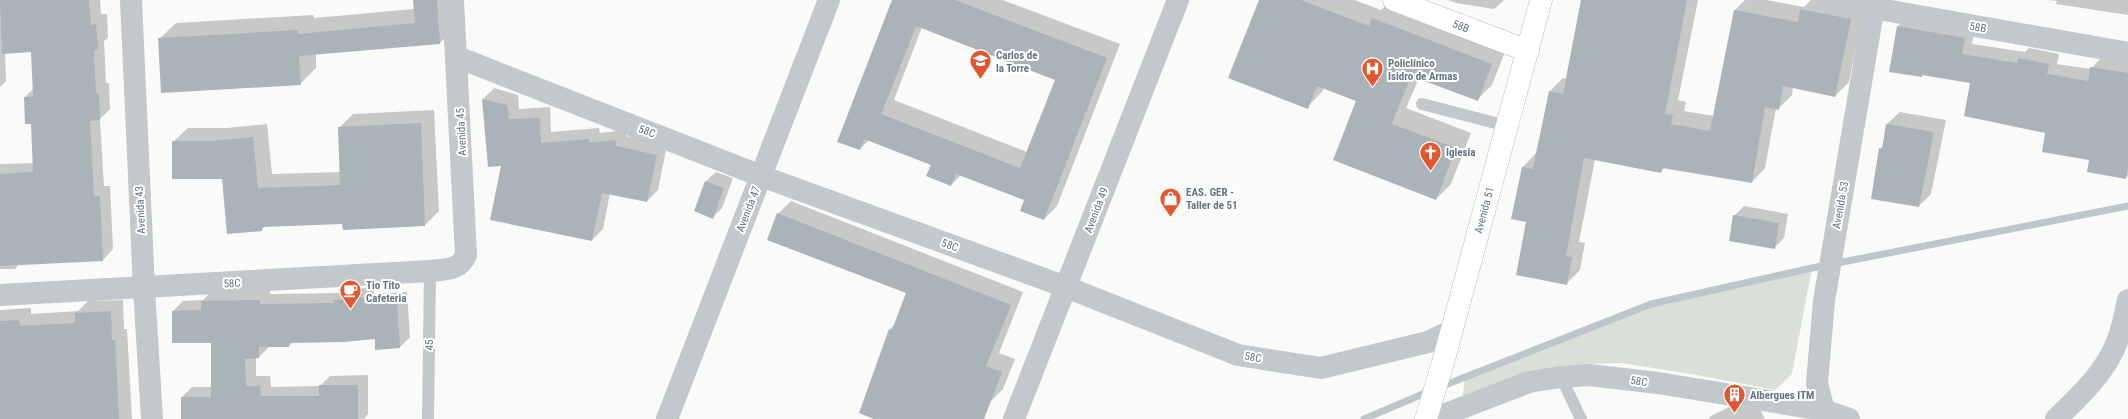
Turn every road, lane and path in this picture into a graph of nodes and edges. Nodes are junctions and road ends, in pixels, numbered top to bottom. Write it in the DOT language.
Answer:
graph roads {
  1 [pos="131,0"];
  2 [pos="453,0"];
  3 [pos="829,0"];
  4 [pos="1178,0"];
  5 [pos="1394,0"];
  6 [pos="1541,0"];
  7 [pos="1828,0"];
  8 [pos="1874,4"];
  9 [pos="1528,51"];
  10 [pos="2128,53"];
  11 [pos="457,57"];
  12 [pos="1422,104"];
  13 [pos="1507,126"];
  14 [pos="761,176"];
  15 [pos="462,263"];
  16 [pos="430,271"];
  17 [pos="1066,287"];
  18 [pos="144,288"];
  19 [pos="0,295"];
  20 [pos="2128,300"];
  21 [pos="1450,331"];
  22 [pos="1561,377"];
  23 [pos="1824,414"];
  24 [pos="152,419"];
  25 [pos="428,419"];
  26 [pos="667,419"];
  27 [pos="1014,419"];
  28 [pos="1426,419"];
  29 [pos="1433,419"];
  30 [pos="1581,419"];
  31 [pos="1849,419"];
  32 [pos="2056,419"];
  1 -- 18 [label="street, Avenida 43"];
  2 -- 11 [label="street, Avenida 45"];
  3 -- 14 [label="street, Avenida 47"];
  4 -- 17 [label="street, Avenida 49"];
  5 -- 9 [label="main road, 58B"];
  6 -- 9 [label="main road, Avenida 51"];
  7 -- 8 [label="street, 58B"];
  8 -- 10 [label="street, 58B"];
  8 -- 23 [label="street, Avenida 53"];
  9 -- 13 [label="main road, Avenida 51"];
  11 -- 14 [label="street, 58C"];
  11 -- 15 [label="street, Avenida 45"];
  12 -- 13 [label="lane"];
  13 -- 21 [label="main road, Avenida 51"];
  14 -- 17 [label="street, 58C"];
  14 -- 26 [label="street, Avenida 47"];
  15 -- 16 [label="street, 58C"];
  16 -- 18 [label="street, 58C"];
  16 -- 25 [label="lane, 45"];
  17 -- 21 [label="street, 58C"];
  17 -- 27 [label="street, Avenida 49"];
  18 -- 19 [label="street, 58C"];
  18 -- 24 [label="street, Avenida 43"];
  20 -- 32 [label="street"];
  21 -- 28 [label="main road, Avenida 51"];
  22 -- 23 [label="street, 58C"];
  22 -- 29 [label="street, 58C"];
  22 -- 30 [label="lane"];
  23 -- 31 [label="street, 58C"];
}
